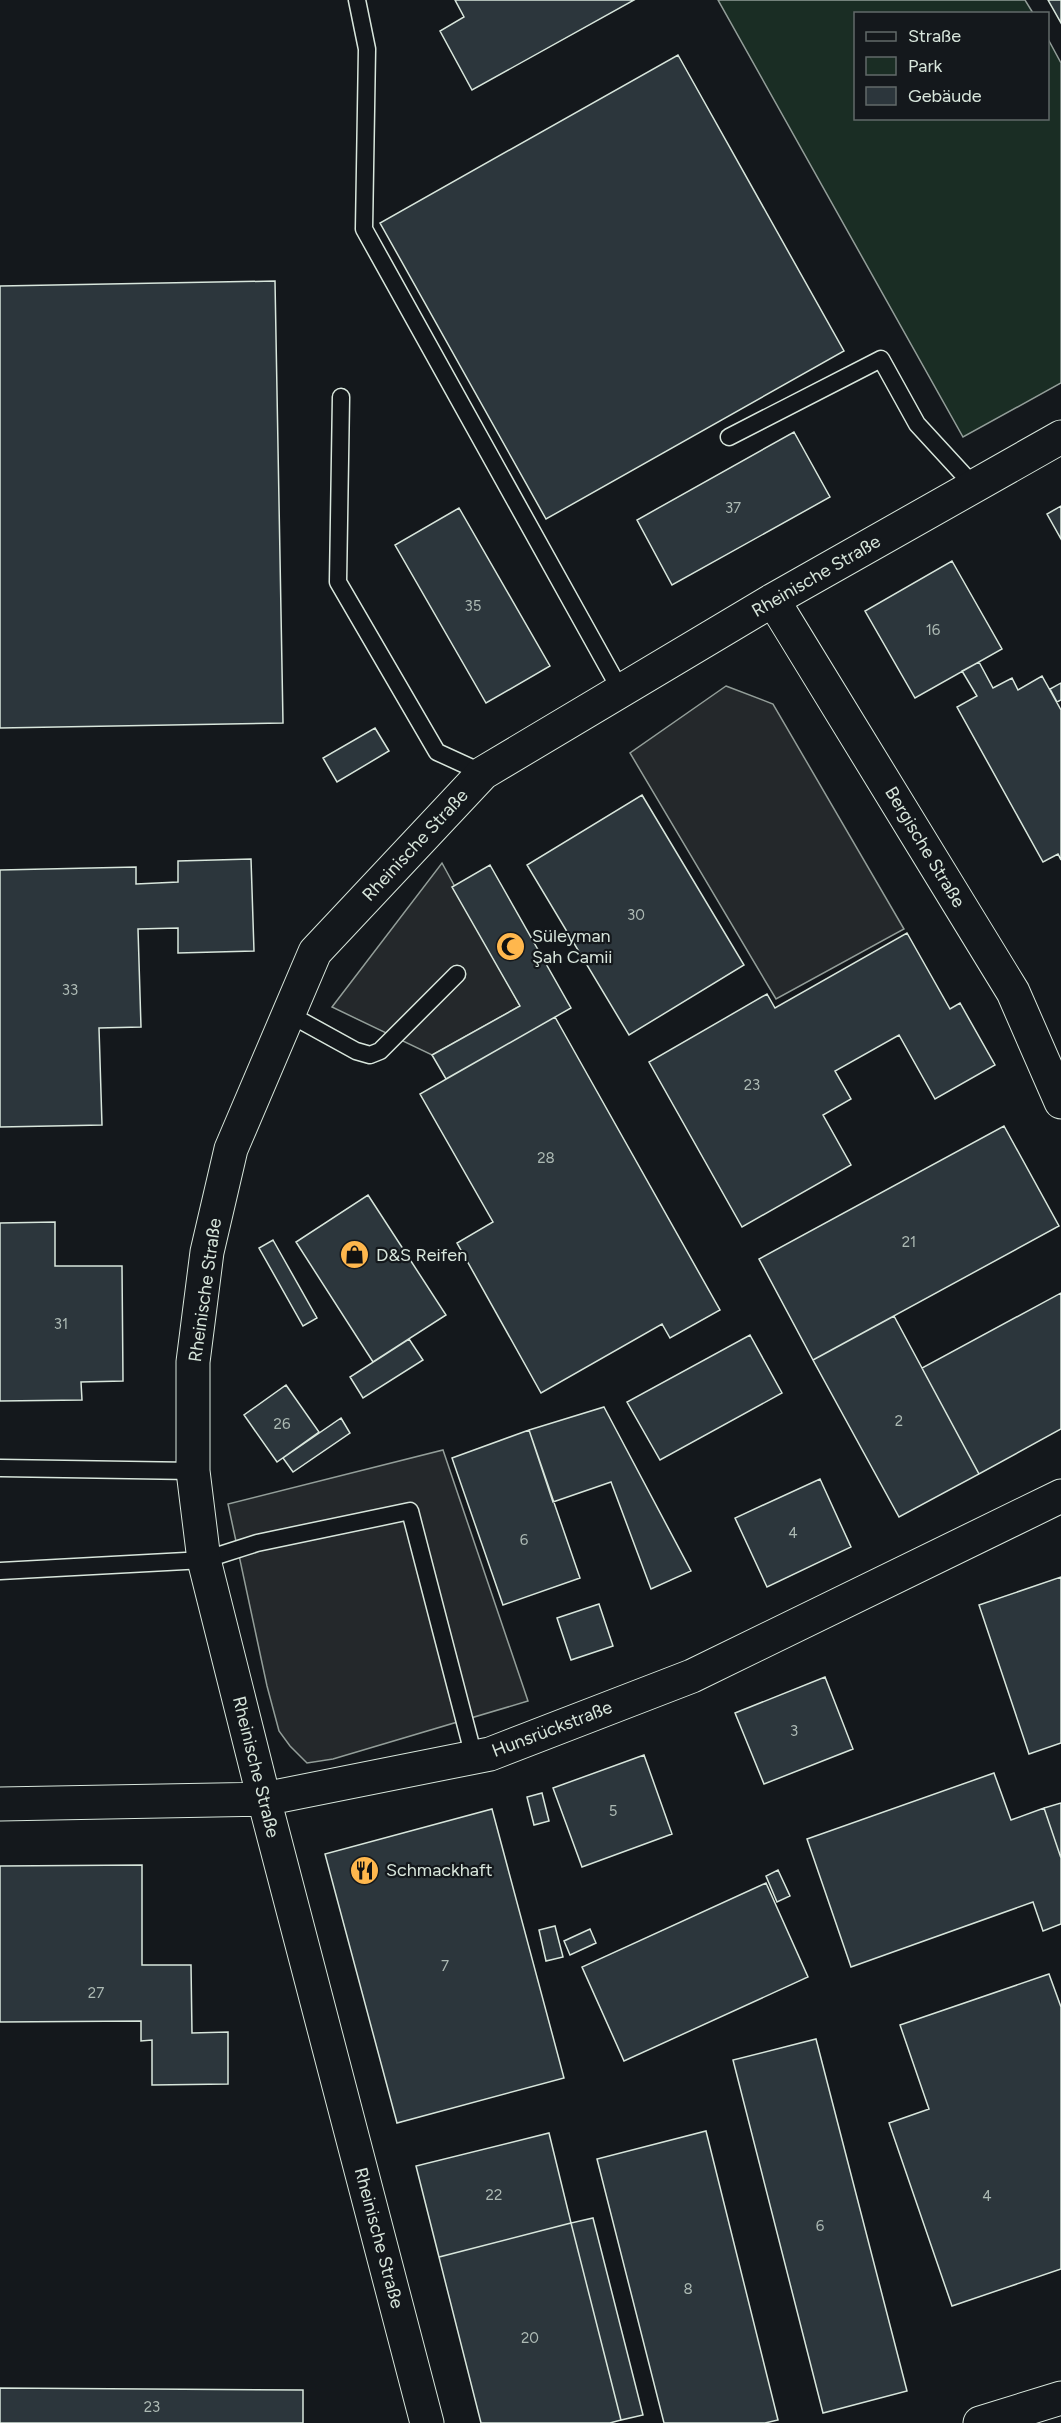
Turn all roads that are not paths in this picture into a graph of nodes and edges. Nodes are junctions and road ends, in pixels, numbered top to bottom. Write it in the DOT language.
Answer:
graph roads {
  1 [pos="357,0"];
  2 [pos="341,397"];
  3 [pos="729,437"];
  4 [pos="1061,437"];
  5 [pos="974,486"];
  6 [pos="773,600"];
  7 [pos="621,691"];
  8 [pos="483,772"];
  9 [pos="457,974"];
  10 [pos="287,1013"];
  11 [pos="1061,1102"];
  12 [pos="0,1468"];
  13 [pos="193,1471"];
  14 [pos="1061,1496"];
  15 [pos="204,1560"];
  16 [pos="0,1571"];
  17 [pos="474,1757"];
  18 [pos="264,1799"];
  19 [pos="0,1804"];
  20 [pos="1061,2398"];
  21 [pos="428,2423"];
  22 [pos="980,2423"];
  1 -- 7 [label="lane"];
  2 -- 8 [label="lane"];
  3 -- 5 [label="lane"];
  4 -- 5 [label="street, Rheinische Straße"];
  5 -- 6 [label="street, Rheinische Straße"];
  6 -- 7 [label="street, Rheinische Straße"];
  6 -- 11 [label="street, Bergische Straße"];
  7 -- 8 [label="street, Rheinische Straße"];
  8 -- 10 [label="street, Rheinische Straße"];
  9 -- 10 [label="lane"];
  10 -- 13 [label="street, Rheinische Straße"];
  12 -- 13 [label="lane"];
  13 -- 15 [label="street, Rheinische Straße"];
  14 -- 17 [label="street, Hunsrückstraße"];
  15 -- 16 [label="lane"];
  15 -- 17 [label="lane"];
  15 -- 18 [label="street, Rheinische Straße"];
  17 -- 18 [label="street, Hunsrückstraße"];
  18 -- 19 [label="street, Hunsrückstraße"];
  18 -- 21 [label="street, Rheinische Straße"];
  20 -- 22 [label="street"];
}
